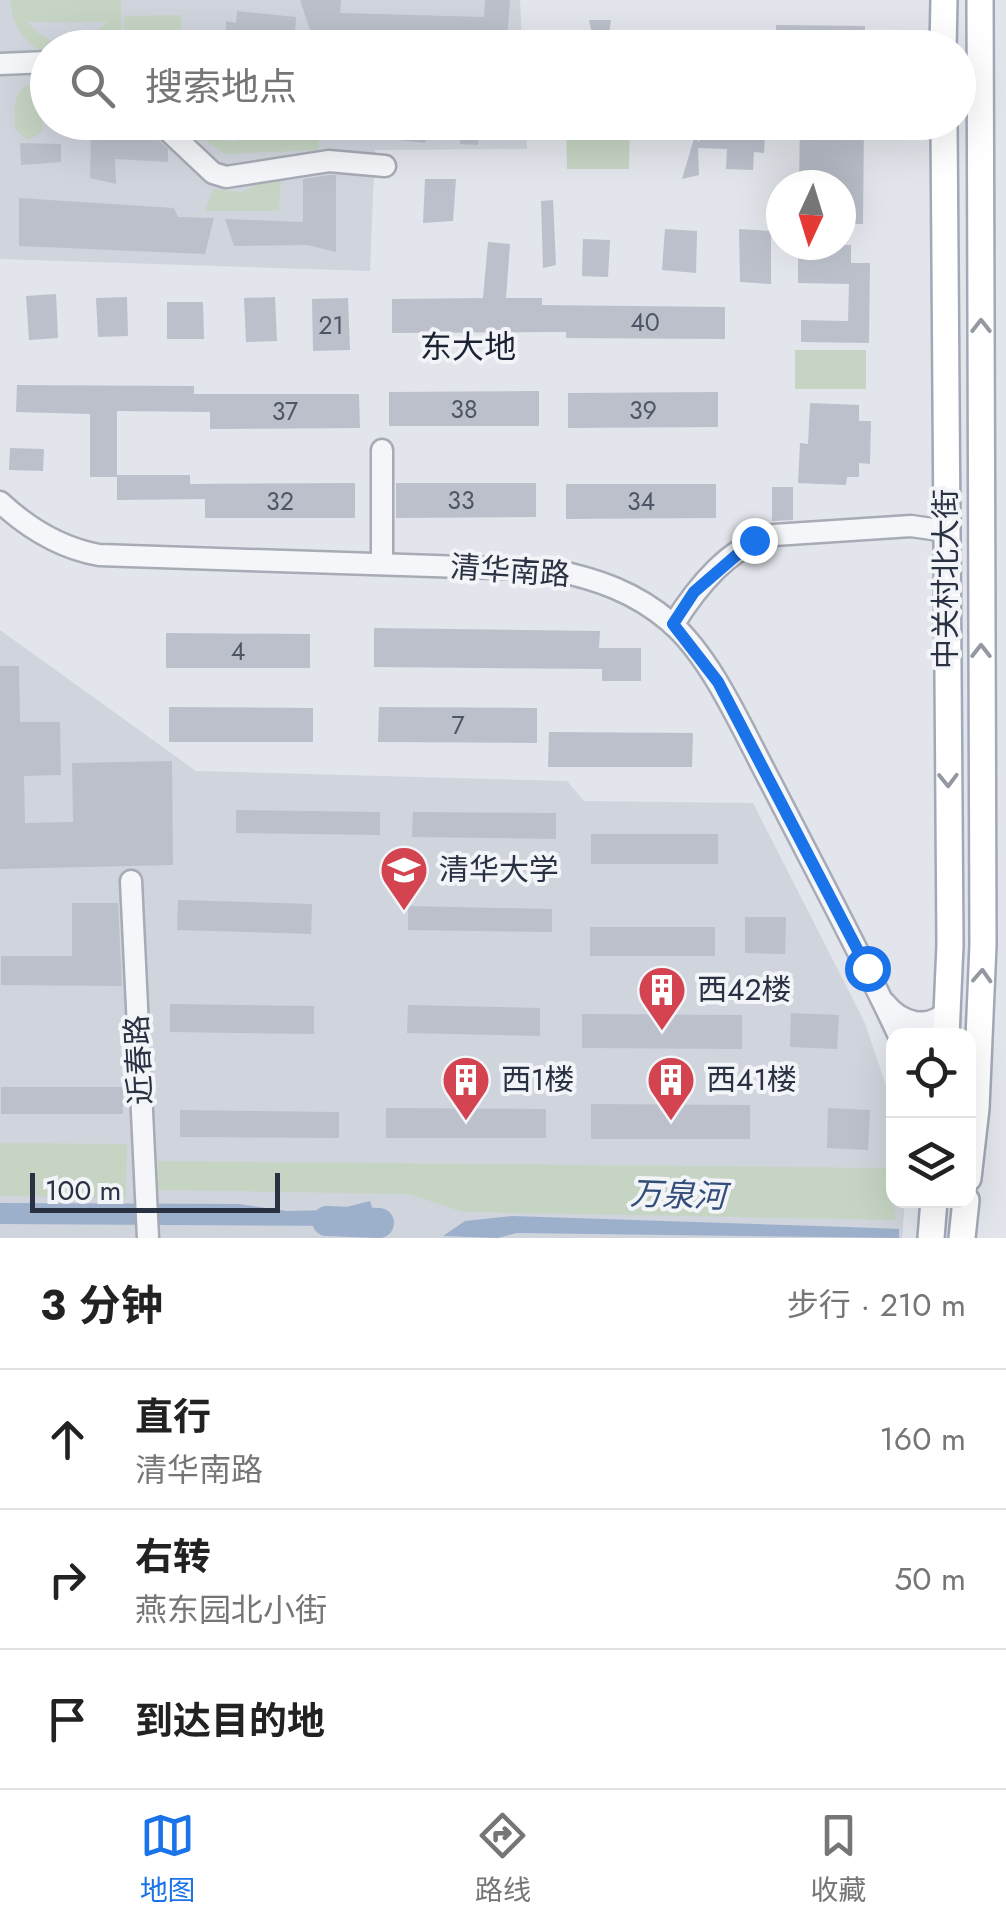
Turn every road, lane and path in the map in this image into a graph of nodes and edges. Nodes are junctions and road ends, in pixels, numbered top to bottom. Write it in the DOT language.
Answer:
graph roads {
  1 [pos="944,0"];
  2 [pos="980,0"];
  3 [pos="944,30"];
  4 [pos="30,63"];
  5 [pos="0,64"];
  6 [pos="178,140"];
  7 [pos="944,140"];
  8 [pos="386,166"];
  9 [pos="382,450"];
  10 [pos="0,502"];
  11 [pos="946,531"];
  12 [pos="382,564"];
  13 [pos="673,624"];
  14 [pos="132,881"];
  15 [pos="882,1000"];
  16 [pos="946,1024"];
  17 [pos="894,1028"];
  18 [pos="975,1118"];
  19 [pos="147,1236"];
  1 -- 3 [label="main road"];
  18 -- 2 [label="main road, 中关村北大街, one-way"];
  4 -- 5 [label="street"];
  6 -- 8 [label="street"];
  7 -- 11 [label="main road, 中关村北大街"];
  9 -- 12 [label="street"];
  10 -- 12 [label="street, 清华南路"];
  11 -- 13 [label="street"];
  11 -- 16 [label="main road, 中关村北大街, one-way"];
  12 -- 13 [label="street, 清华南路"];
  13 -- 15 [label="street, 清华南路"];
  14 -- 19 [label="street, 近春路"];
  15 -- 16 [label="street"];
  15 -- 17 [label="street, 清华南路"];
}
